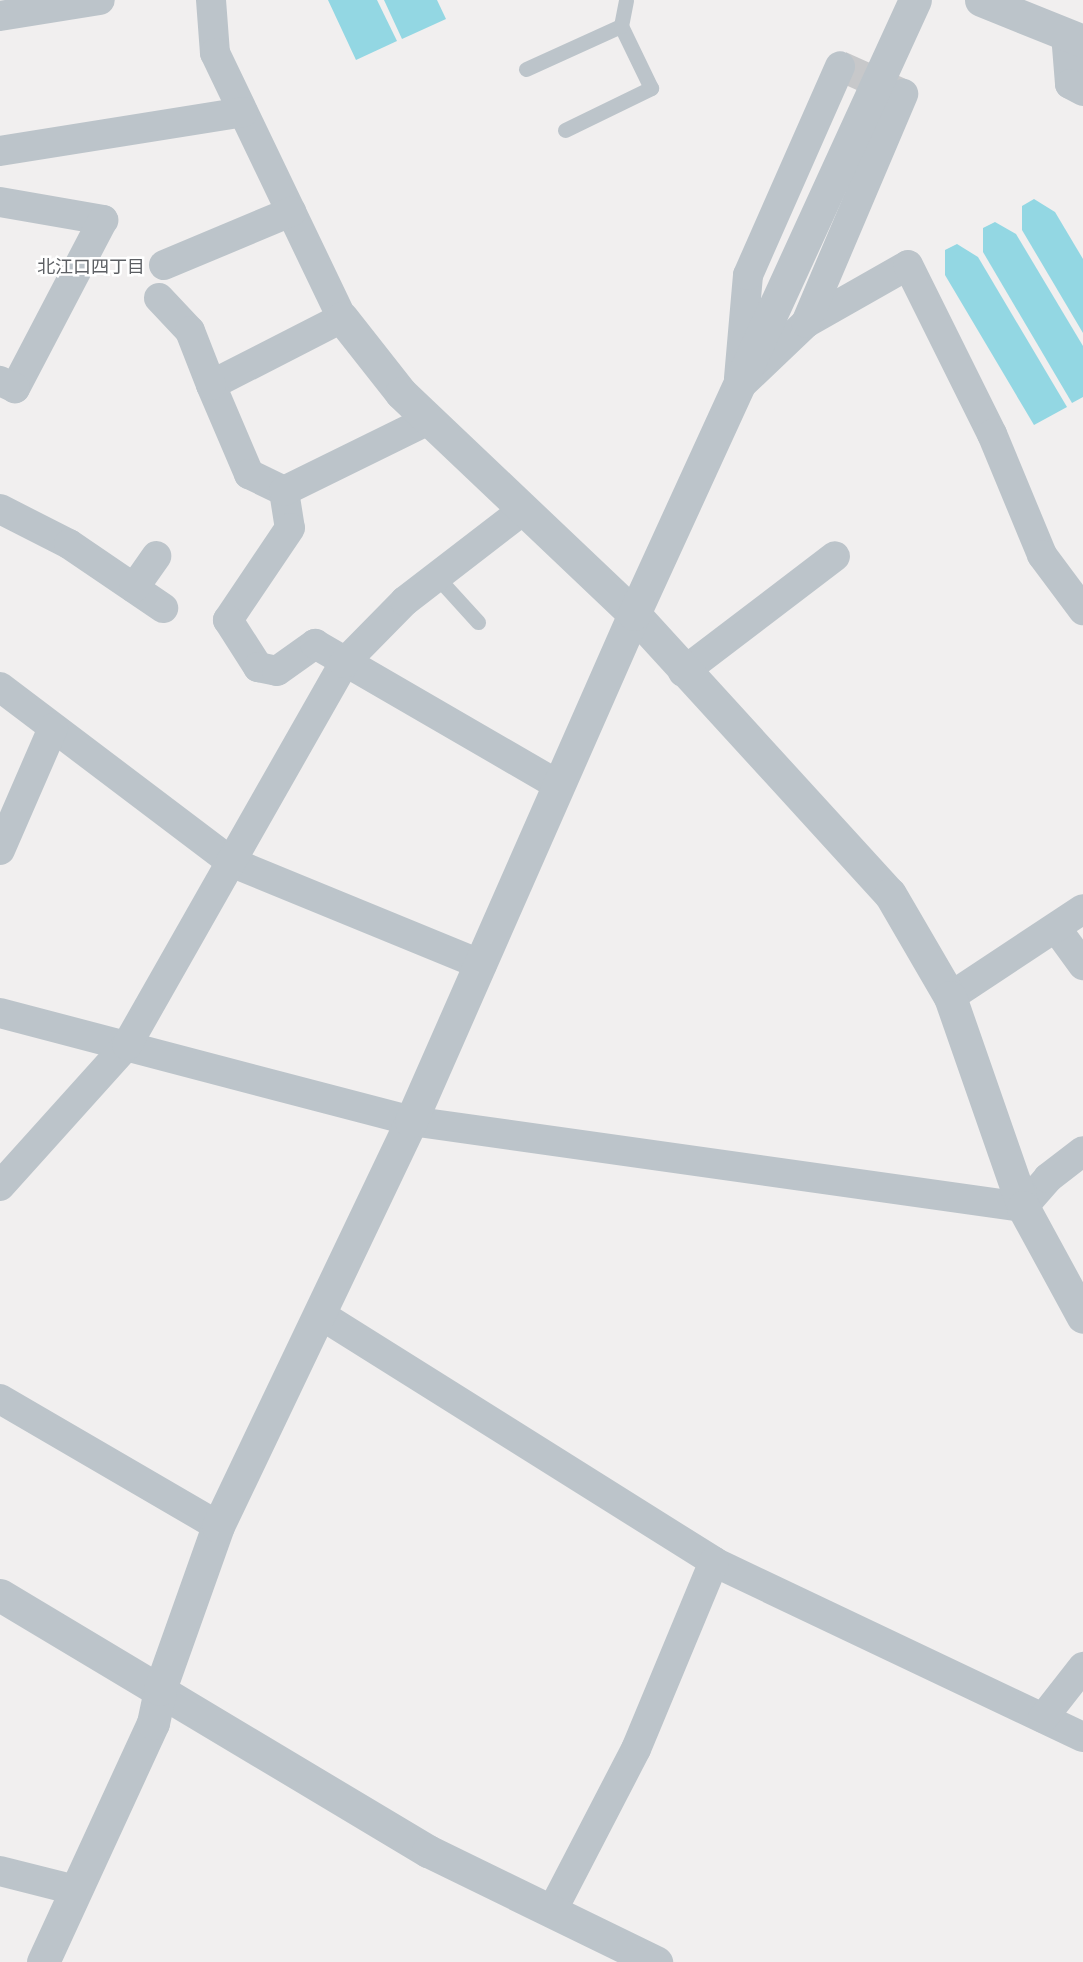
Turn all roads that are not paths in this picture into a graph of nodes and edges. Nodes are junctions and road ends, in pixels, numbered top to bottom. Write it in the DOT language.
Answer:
graph roads {
  1 [pos="100,0"];
  2 [pos="211,0"];
  3 [pos="626,0"];
  4 [pos="915,0"];
  5 [pos="981,0"];
  6 [pos="0,16"];
  7 [pos="621,26"];
  8 [pos="1074,38"];
  9 [pos="840,66"];
  10 [pos="526,69"];
  11 [pos="1083,91"];
  12 [pos="903,94"];
  13 [pos="243,112"];
  14 [pos="565,130"];
  15 [pos="0,151"];
  16 [pos="0,202"];
  17 [pos="291,212"];
  18 [pos="164,265"];
  19 [pos="159,298"];
  20 [pos="342,318"];
  21 [pos="806,323"];
  22 [pos="0,381"];
  23 [pos="211,385"];
  24 [pos="738,387"];
  25 [pos="428,420"];
  26 [pos="284,491"];
  27 [pos="0,509"];
  28 [pos="523,510"];
  29 [pos="156,556"];
  30 [pos="835,556"];
  31 [pos="437,577"];
  32 [pos="134,588"];
  33 [pos="163,608"];
  34 [pos="1083,610"];
  35 [pos="634,614"];
  36 [pos="478,622"];
  37 [pos="344,663"];
  38 [pos="683,672"];
  39 [pos="0,687"];
  40 [pos="53,728"];
  41 [pos="560,786"];
  42 [pos="0,850"];
  43 [pos="231,862"];
  44 [pos="1083,909"];
  45 [pos="1056,928"];
  46 [pos="482,965"];
  47 [pos="1083,965"];
  48 [pos="950,998"];
  49 [pos="0,1013"];
  50 [pos="127,1045"];
  51 [pos="411,1121"];
  52 [pos="1083,1151"];
  53 [pos="0,1186"];
  54 [pos="1023,1207"];
  55 [pos="321,1315"];
  56 [pos="1083,1317"];
  57 [pos="0,1399"];
  58 [pos="218,1526"];
  59 [pos="714,1562"];
  60 [pos="0,1595"];
  61 [pos="1083,1667"];
  62 [pos="160,1689"];
  63 [pos="1043,1718"];
  64 [pos="1083,1737"];
  65 [pos="0,1871"];
  66 [pos="75,1890"];
  67 [pos="552,1911"];
  68 [pos="43,1962"];
  69 [pos="656,1962"];
  1 -- 6 [label="street"];
  2 -- 13 [label="street"];
  3 -- 7 [label="lane"];
  4 -- 24 [label="street"];
  5 -- 8 [label="street"];
  7 -- 10 [label="lane"];
  7 -- 14 [label="lane"];
  8 -- 11 [label="street"];
  9 -- 24 [label="street"];
  12 -- 21 [label="street"];
  13 -- 15 [label="street"];
  13 -- 17 [label="street"];
  16 -- 22 [label="street"];
  17 -- 18 [label="street"];
  17 -- 20 [label="street"];
  19 -- 23 [label="street"];
  20 -- 23 [label="street"];
  20 -- 25 [label="street"];
  21 -- 24 [label="street"];
  21 -- 34 [label="street"];
  23 -- 26 [label="street"];
  24 -- 35 [label="street"];
  25 -- 26 [label="street"];
  25 -- 28 [label="street"];
  26 -- 37 [label="street"];
  27 -- 32 [label="street"];
  28 -- 31 [label="street"];
  28 -- 35 [label="street"];
  29 -- 32 [label="street"];
  30 -- 38 [label="street"];
  31 -- 36 [label="lane"];
  31 -- 37 [label="street"];
  32 -- 33 [label="street"];
  35 -- 38 [label="street"];
  35 -- 41 [label="street"];
  37 -- 41 [label="street"];
  37 -- 43 [label="street"];
  38 -- 48 [label="street"];
  39 -- 40 [label="street"];
  40 -- 42 [label="street"];
  40 -- 43 [label="street"];
  41 -- 46 [label="street"];
  43 -- 46 [label="street"];
  43 -- 50 [label="street"];
  44 -- 45 [label="street"];
  45 -- 47 [label="street"];
  45 -- 48 [label="street"];
  46 -- 51 [label="street"];
  48 -- 54 [label="street"];
  49 -- 50 [label="street"];
  50 -- 51 [label="street"];
  50 -- 53 [label="street"];
  51 -- 54 [label="street"];
  51 -- 55 [label="street"];
  52 -- 54 [label="street"];
  54 -- 56 [label="street"];
  55 -- 58 [label="street"];
  55 -- 59 [label="street"];
  57 -- 58 [label="street"];
  58 -- 62 [label="street"];
  59 -- 63 [label="street"];
  59 -- 67 [label="street"];
  60 -- 62 [label="street"];
  61 -- 63 [label="street"];
  62 -- 66 [label="street"];
  62 -- 67 [label="street"];
  63 -- 64 [label="street"];
  65 -- 66 [label="street"];
  66 -- 68 [label="street"];
  67 -- 69 [label="street"];
}
